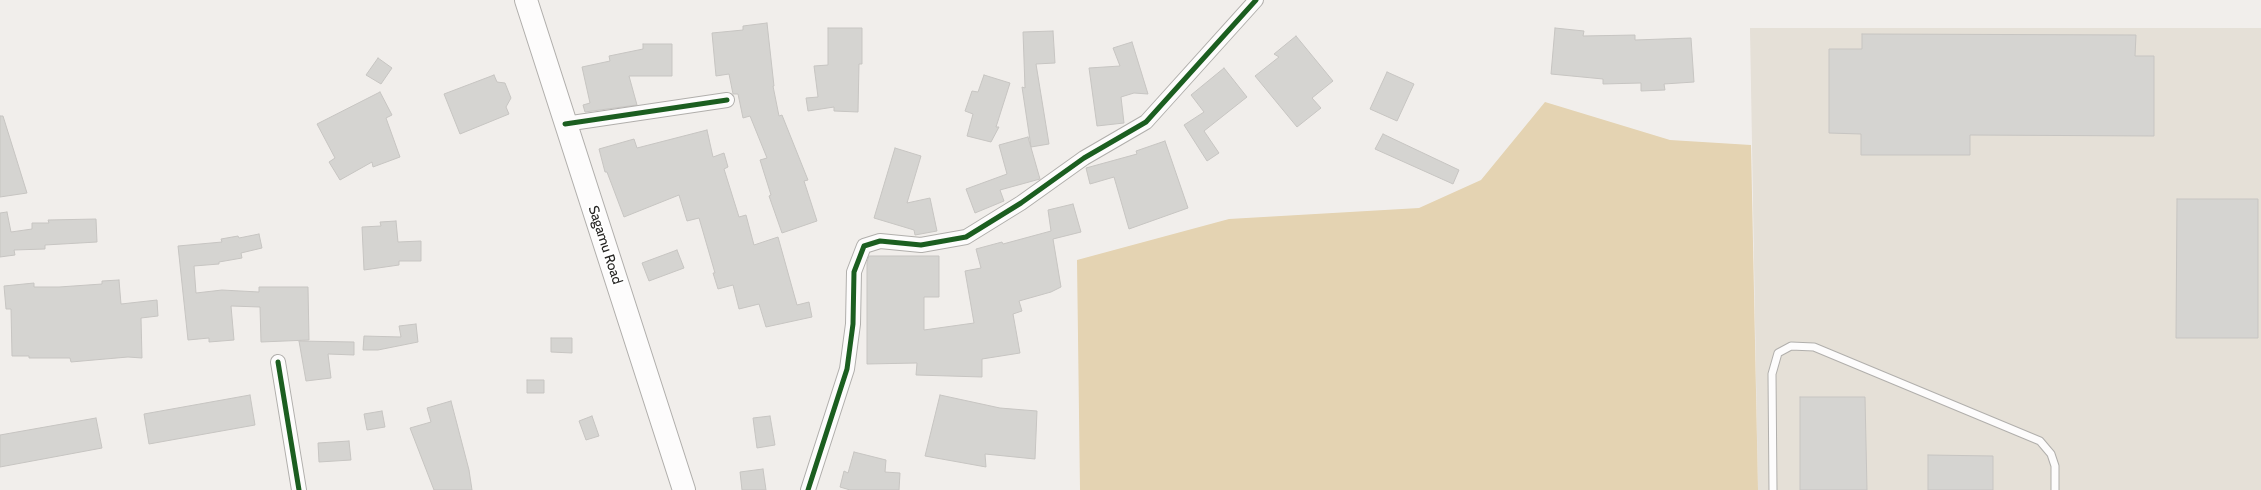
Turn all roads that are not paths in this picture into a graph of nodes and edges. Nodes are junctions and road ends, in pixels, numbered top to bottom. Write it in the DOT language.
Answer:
graph roads {
  1 [pos="526,0"];
  2 [pos="1256,0"];
  3 [pos="727,100"];
  4 [pos="565,124"];
  5 [pos="278,362"];
  6 [pos="299,490"];
  7 [pos="684,490"];
  8 [pos="808,490"];
  9 [pos="1773,490"];
  10 [pos="2055,490"];
  1 -- 4 [label="highway, Sagamu Road"];
  2 -- 8 [label="street"];
  3 -- 4 [label="street"];
  4 -- 7 [label="highway, Sagamu Road"];
  5 -- 6 [label="street"];
  9 -- 10 [label="lane"];
}
